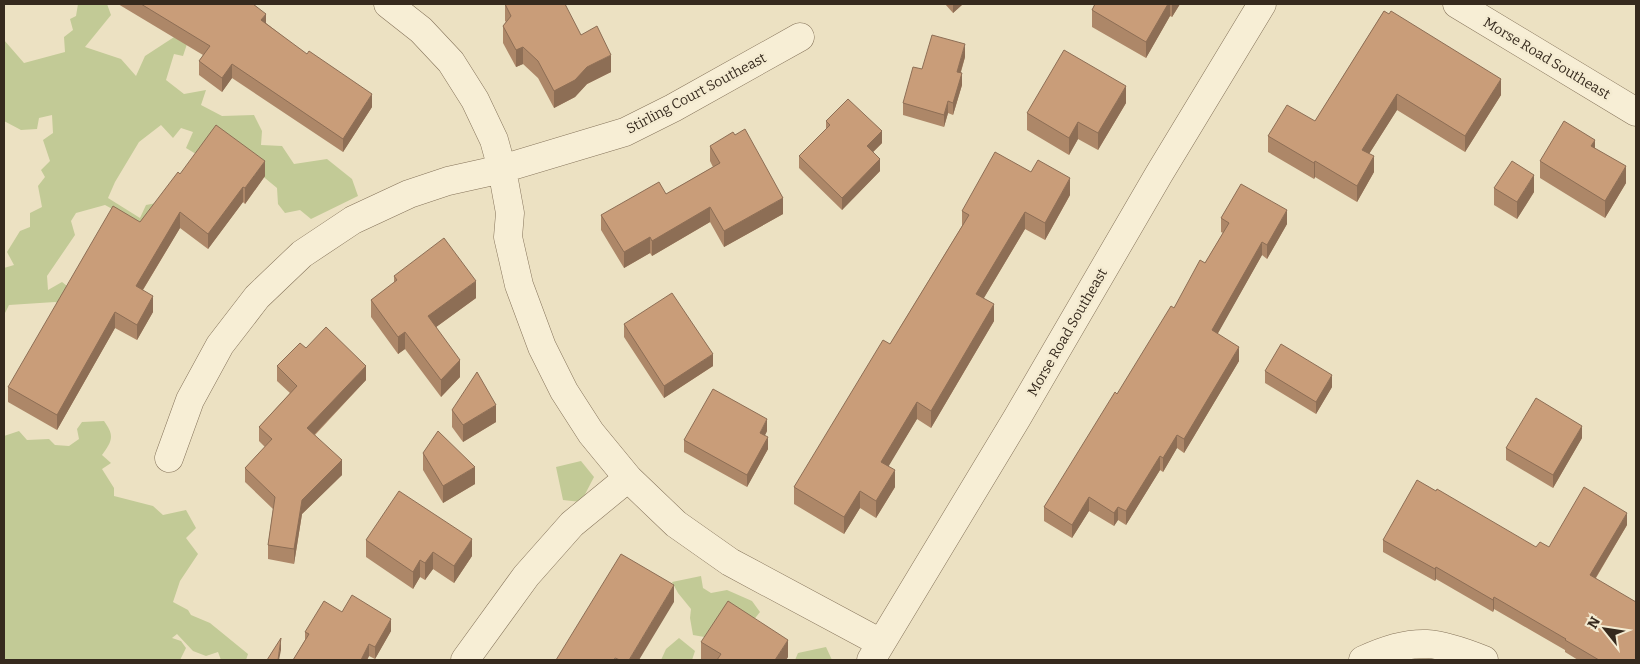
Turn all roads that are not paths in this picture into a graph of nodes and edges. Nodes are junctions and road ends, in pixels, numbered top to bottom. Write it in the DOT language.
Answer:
graph roads {
  1 [pos="388,4"];
  2 [pos="1262,4"];
  3 [pos="1457,4"];
  4 [pos="800,37"];
  5 [pos="1636,112"];
  6 [pos="502,169"];
  7 [pos="169,458"];
  8 [pos="628,478"];
  9 [pos="876,652"];
  10 [pos="465,660"];
  11 [pos="1363,660"];
  12 [pos="1484,660"];
  1 -- 6 [label="street"];
  2 -- 9 [label="street, Morse Road Southeast"];
  3 -- 5 [label="street, Morse Road Southeast"];
  4 -- 6 [label="street, Stirling Court Southeast"];
  6 -- 7 [label="street, Stirling Court Southeast"];
  6 -- 8 [label="street"];
  8 -- 9 [label="street"];
  8 -- 10 [label="street"];
  11 -- 12 [label="street"];
}
